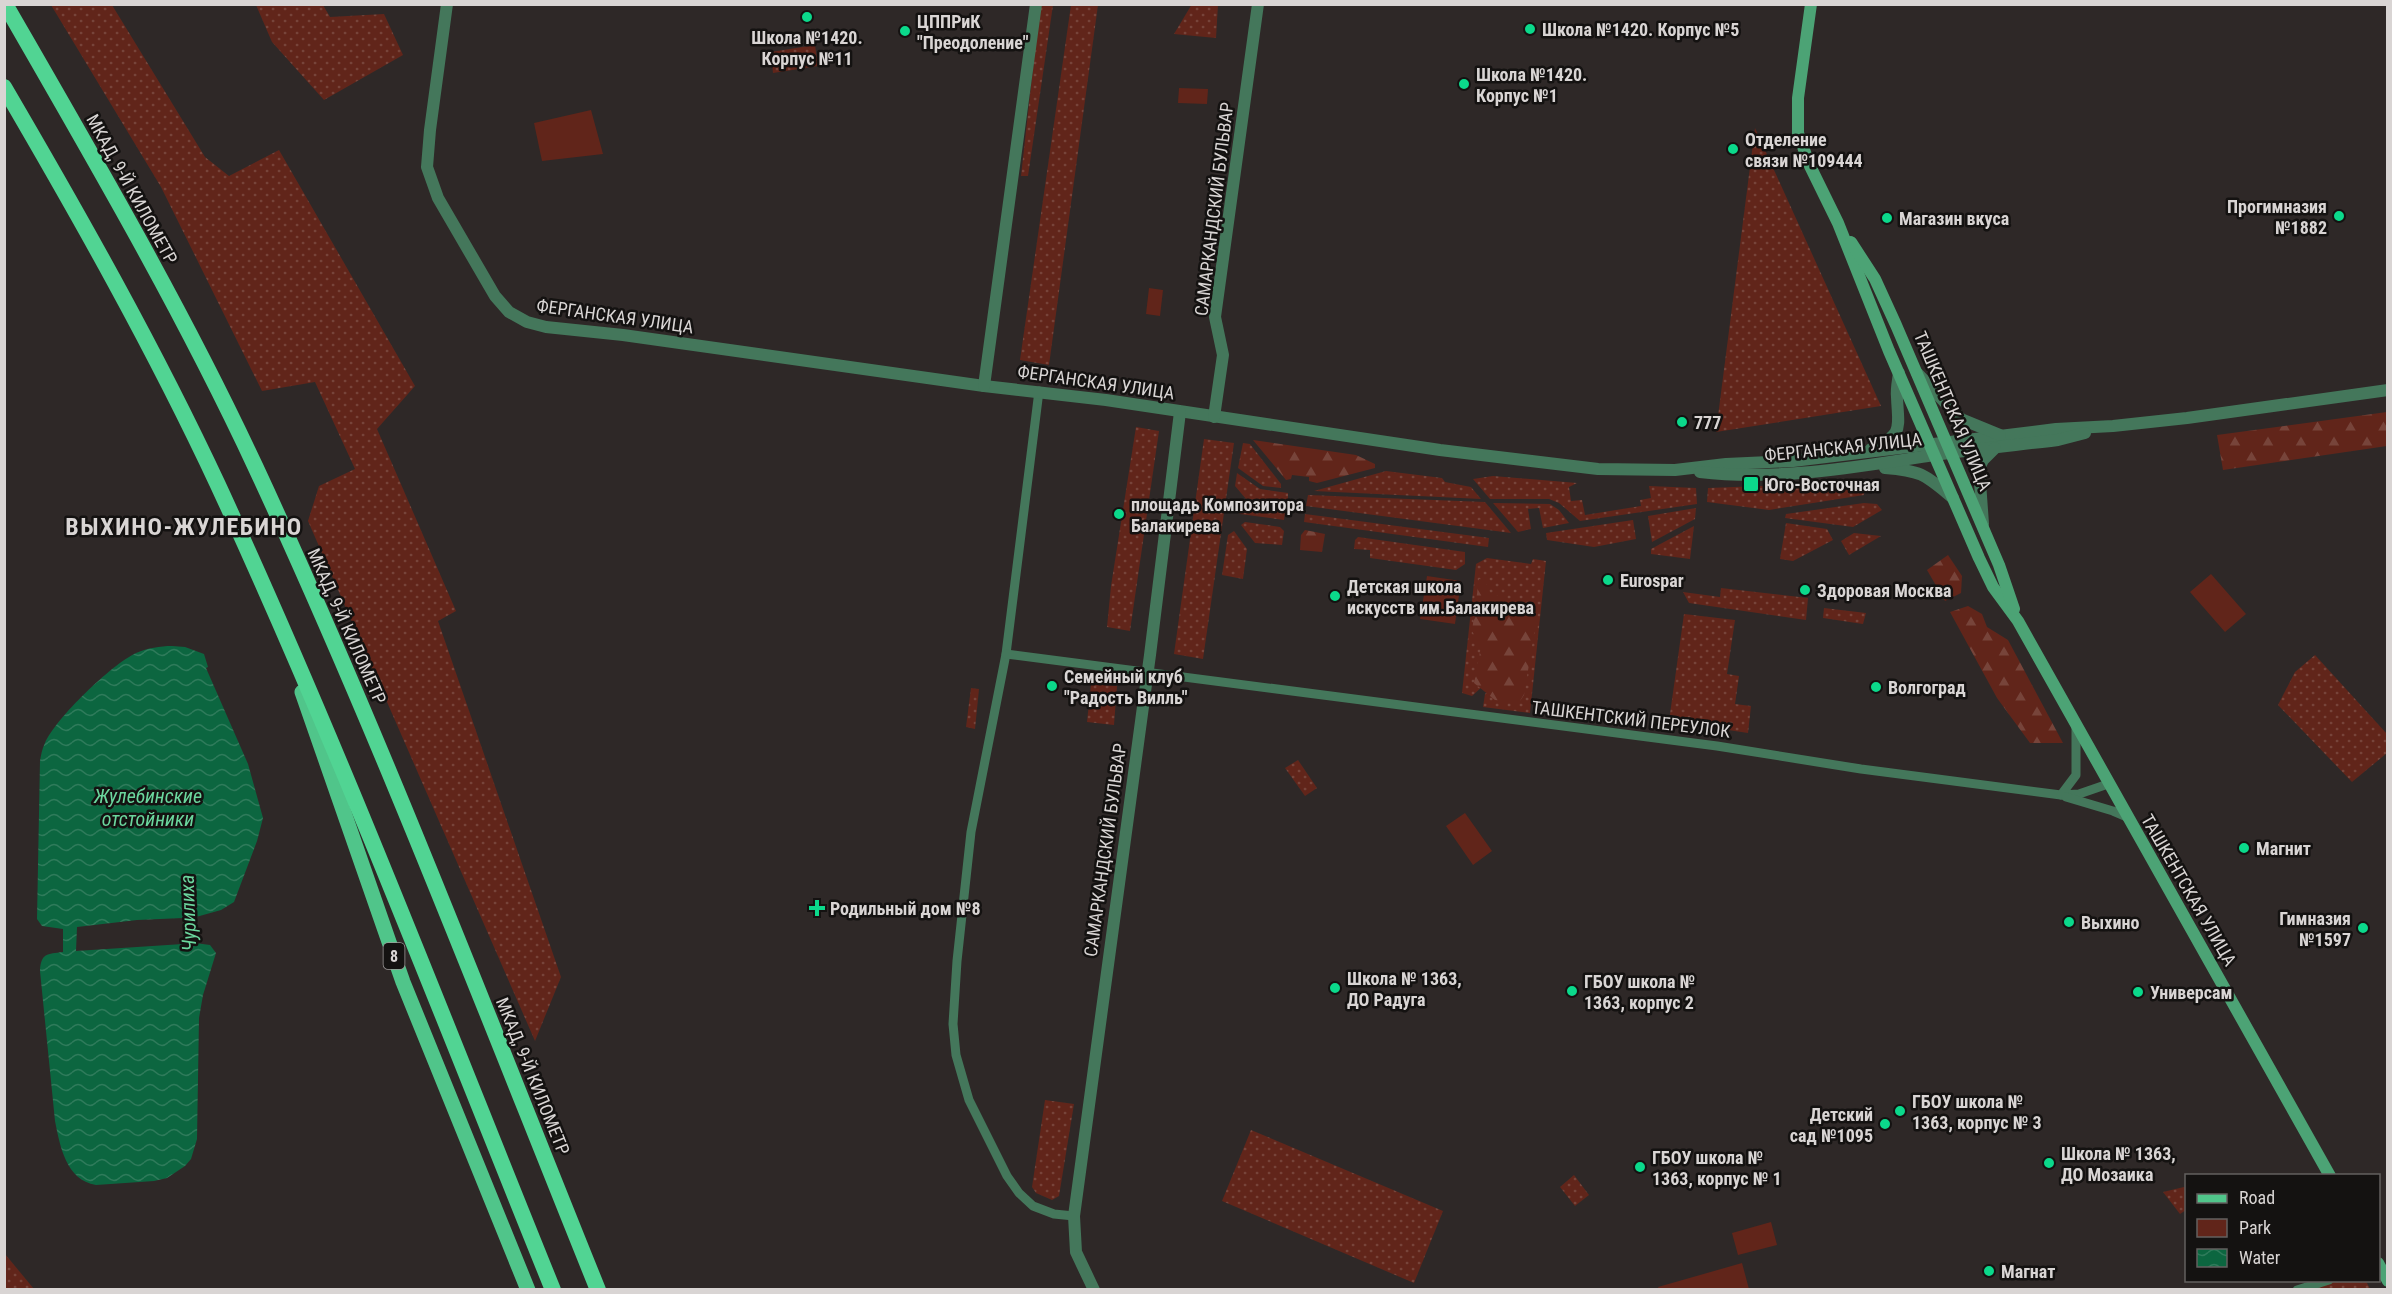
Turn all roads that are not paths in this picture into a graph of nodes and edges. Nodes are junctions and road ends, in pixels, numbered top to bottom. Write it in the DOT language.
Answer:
graph roads {
  1 [pos="5,4"];
  2 [pos="447,4"];
  3 [pos="1036,4"];
  4 [pos="1258,4"];
  5 [pos="1811,4"];
  6 [pos="4,87"];
  7 [pos="1838,223"];
  8 [pos="1916,371"];
  9 [pos="1899,374"];
  10 [pos="984,386"];
  11 [pos="2388,390"];
  12 [pos="1039,391"];
  13 [pos="1180,412"];
  14 [pos="1214,417"];
  15 [pos="2113,426"];
  16 [pos="2001,436"];
  17 [pos="1949,448"];
  18 [pos="1995,448"];
  19 [pos="1932,450"];
  20 [pos="1859,460"];
  21 [pos="1953,498"];
  22 [pos="1984,529"];
  23 [pos="277,615"];
  24 [pos="2018,621"];
  25 [pos="1006,654"];
  26 [pos="1147,672"];
  27 [pos="2076,725"];
  28 [pos="2108,784"];
  29 [pos="2061,795"];
  30 [pos="2127,817"];
  31 [pos="2329,1174"];
  32 [pos="1074,1216"];
  33 [pos="2325,1282"];
  34 [pos="528,1290"];
  35 [pos="553,1290"];
  36 [pos="598,1290"];
  37 [pos="1094,1290"];
  38 [pos="2297,1290"];
  1 -- 36 [label="highway, МКАД, 9-Й КИЛОМЕТР"];
  2 -- 10 [label="street, ФЕРГАНСКАЯ УЛИЦА"];
  3 -- 10 [label="street"];
  4 -- 14 [label="street, САМАРКАНДСКИЙ БУЛЬВАР"];
  5 -- 7 [label="main road, ТАШКЕНТСКАЯ УЛИЦА"];
  6 -- 23 [label="highway"];
  7 -- 8 [label="main road, ТАШКЕНТСКАЯ УЛИЦА"];
  7 -- 9 [label="main road, ТАШКЕНТСКАЯ УЛИЦА"];
  8 -- 16 [label="street"];
  8 -- 17 [label="main road, ТАШКЕНТСКАЯ УЛИЦА"];
  9 -- 19 [label="main road, ТАШКЕНТСКАЯ УЛИЦА"];
  9 -- 20 [label="street"];
  10 -- 12 [label="street, ФЕРГАНСКАЯ УЛИЦА"];
  11 -- 15 [label="street, ФЕРГАНСКАЯ УЛИЦА"];
  12 -- 13 [label="street, ФЕРГАНСКАЯ УЛИЦА"];
  12 -- 25 [label="street"];
  13 -- 14 [label="street, ФЕРГАНСКАЯ УЛИЦА"];
  13 -- 26 [label="street, САМАРКАНДСКИЙ БУЛЬВАР"];
  14 -- 20 [label="street, ФЕРГАНСКАЯ УЛИЦА"];
  15 -- 16 [label="street, ФЕРГАНСКАЯ УЛИЦА"];
  15 -- 18 [label="street, ФЕРГАНСКАЯ УЛИЦА"];
  16 -- 17 [label="street, ФЕРГАНСКАЯ УЛИЦА"];
  17 -- 18 [label="street, ФЕРГАНСКАЯ УЛИЦА"];
  17 -- 19 [label="street, ФЕРГАНСКАЯ УЛИЦА"];
  17 -- 22 [label="main road, ТАШКЕНТСКАЯ УЛИЦА"];
  18 -- 22 [label="street"];
  19 -- 20 [label="street, ФЕРГАНСКАЯ УЛИЦА"];
  19 -- 21 [label="main road, ТАШКЕНТСКАЯ УЛИЦА"];
  20 -- 21 [label="street"];
  21 -- 24 [label="main road, ТАШКЕНТСКАЯ УЛИЦА"];
  22 -- 24 [label="main road, ТАШКЕНТСКАЯ УЛИЦА"];
  23 -- 34 [label="main road, 8"];
  23 -- 35 [label="highway"];
  24 -- 27 [label="main road, ТАШКЕНТСКАЯ УЛИЦА"];
  25 -- 26 [label="street, ТАШКЕНТСКИЙ ПЕРЕУЛОК"];
  25 -- 32 [label="street"];
  26 -- 29 [label="street, ТАШКЕНТСКИЙ ПЕРЕУЛОК"];
  26 -- 32 [label="street, САМАРКАНДСКИЙ БУЛЬВАР"];
  27 -- 28 [label="main road, ТАШКЕНТСКАЯ УЛИЦА"];
  27 -- 29 [label="street"];
  28 -- 29 [label="street, ТАШКЕНТСКИЙ ПЕРЕУЛОК"];
  28 -- 30 [label="main road, ТАШКЕНТСКАЯ УЛИЦА"];
  29 -- 30 [label="street"];
  30 -- 31 [label="main road, ТАШКЕНТСКАЯ УЛИЦА"];
  32 -- 37 [label="street, САМАРКАНДСКИЙ БУЛЬВАР"];
  33 -- 38 [label="street"];
}
